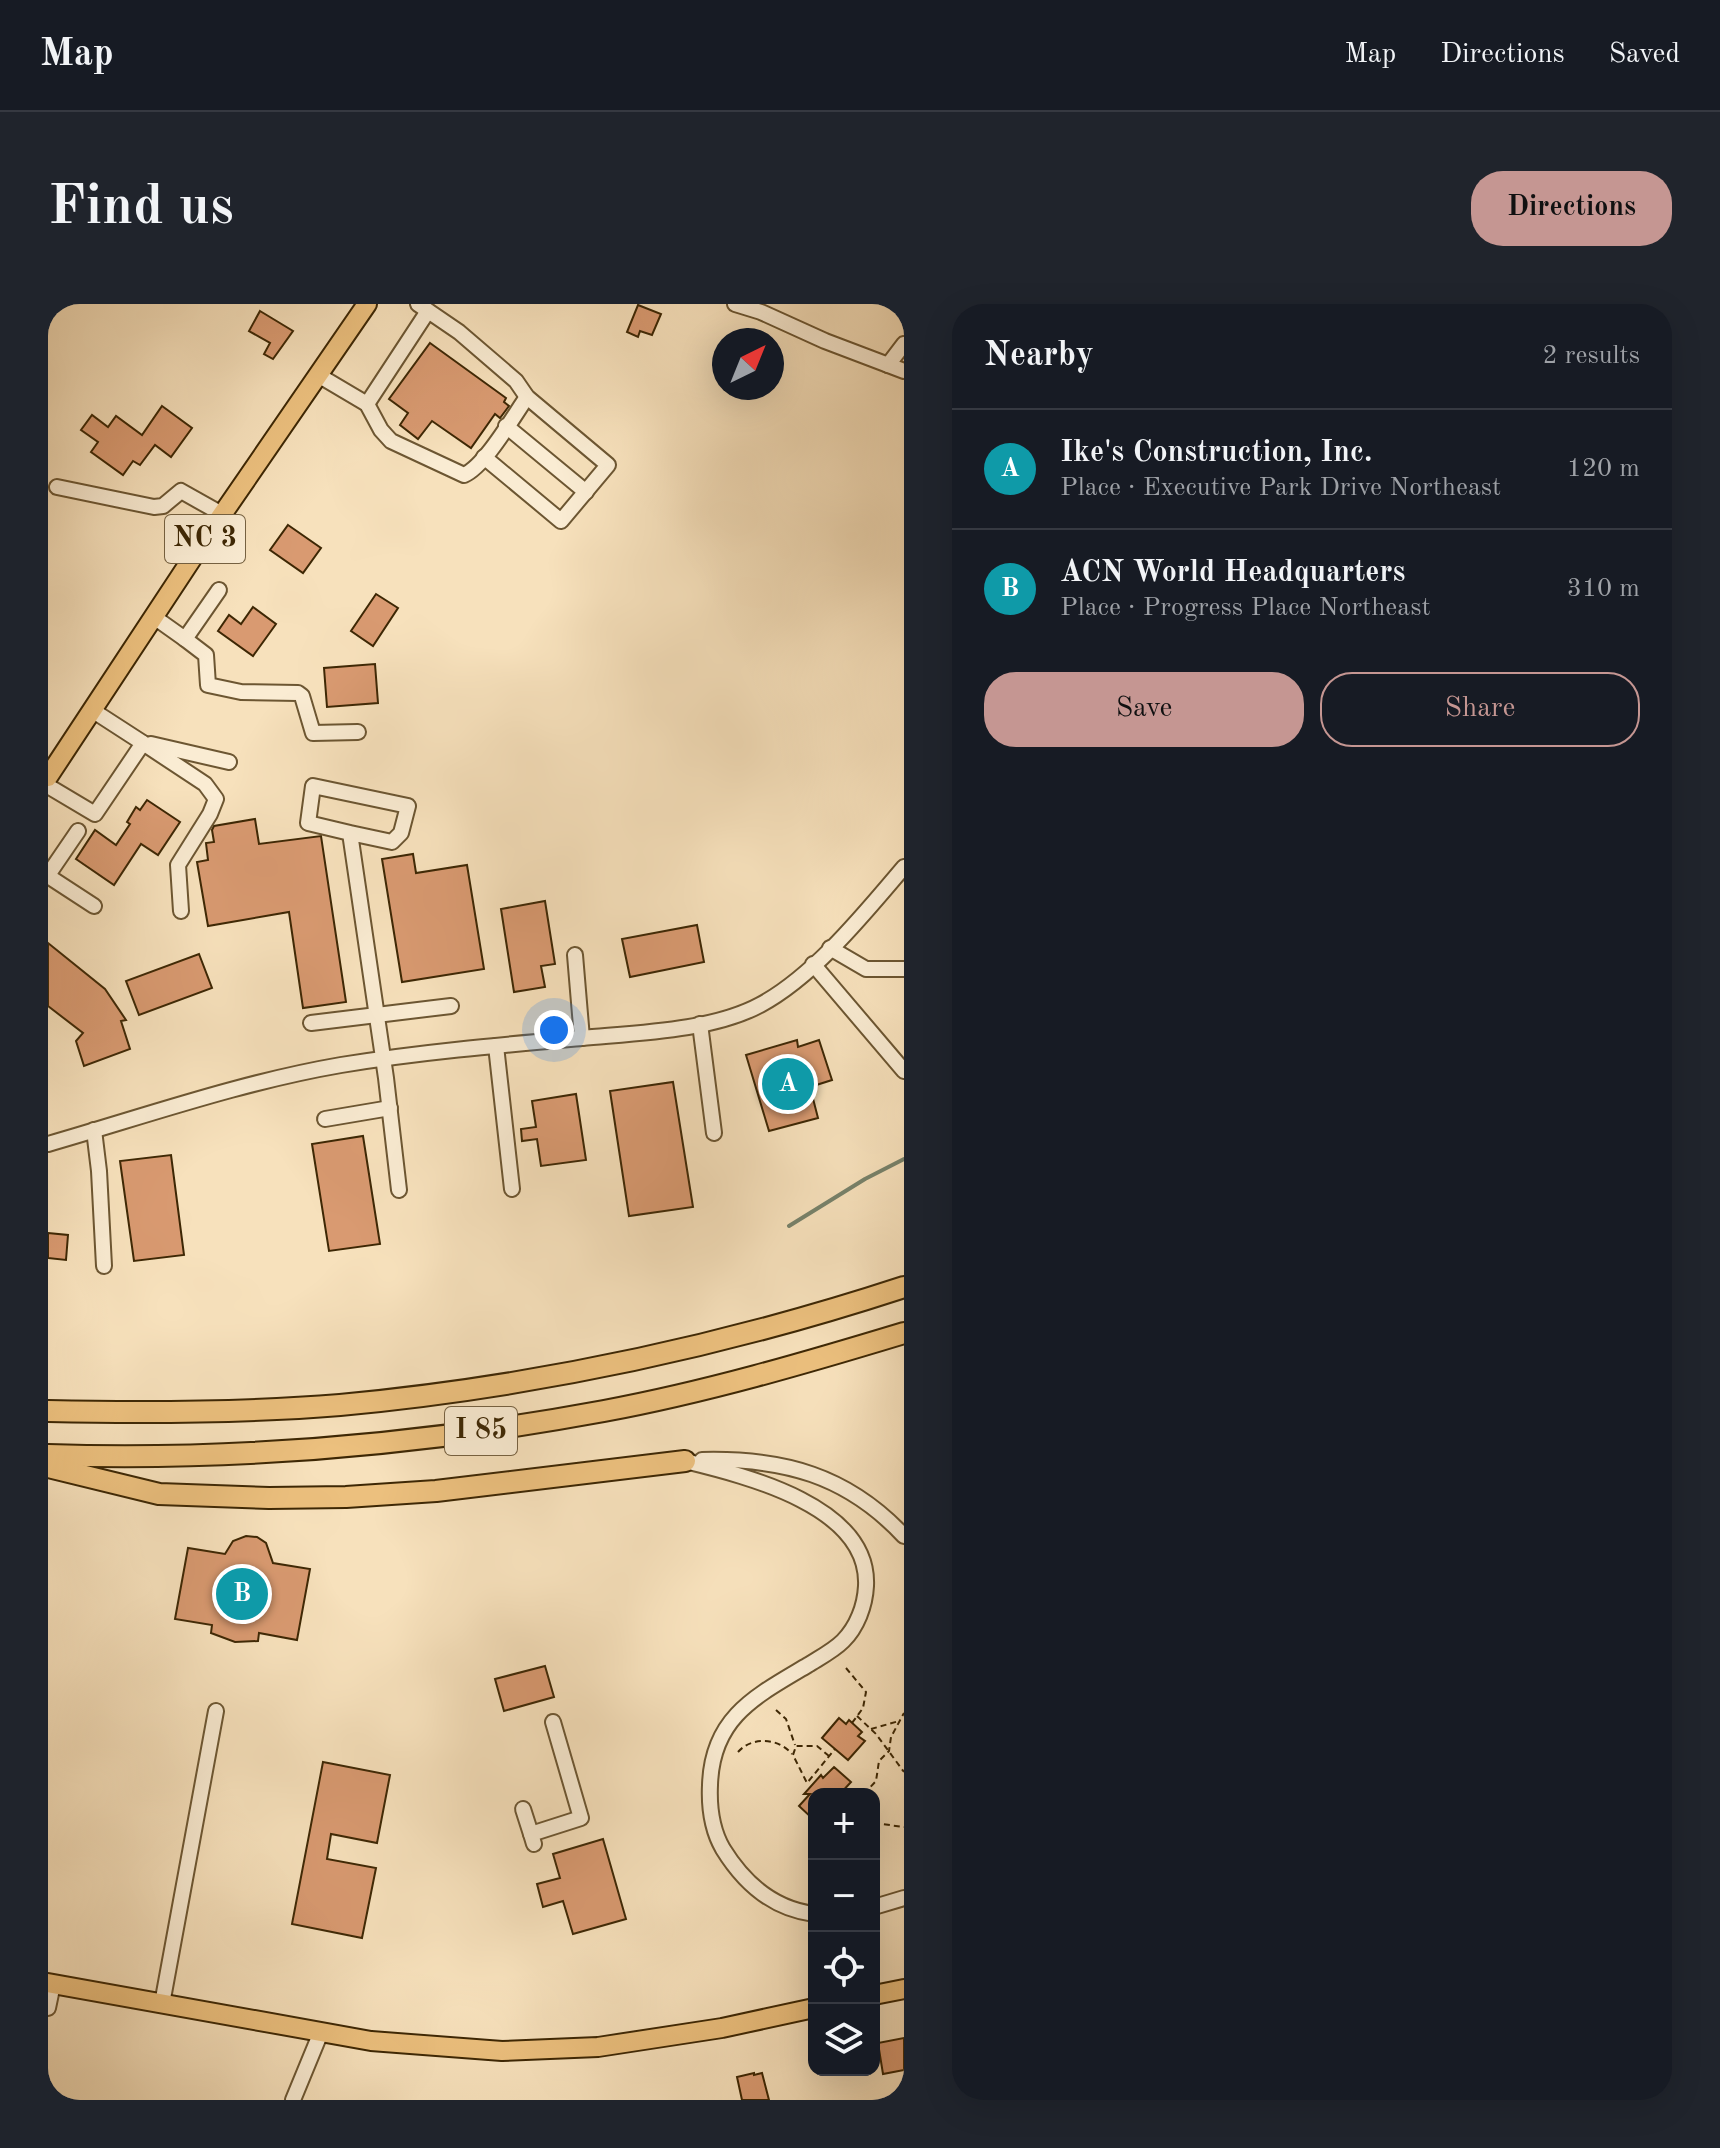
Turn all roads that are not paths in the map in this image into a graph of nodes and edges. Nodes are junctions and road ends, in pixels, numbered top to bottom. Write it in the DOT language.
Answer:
graph roads {
  1 [pos="367,304"];
  2 [pos="735,304"];
  3 [pos="423,308"];
  4 [pos="780,312"];
  5 [pos="904,344"];
  6 [pos="888,365"];
  7 [pos="904,371"];
  8 [pos="318,375"];
  9 [pos="527,397"];
  10 [pos="367,404"];
  11 [pos="506,426"];
  12 [pos="484,457"];
  13 [pos="57,487"];
  14 [pos="586,492"];
  15 [pos="222,514"];
  16 [pos="219,590"];
  17 [pos="154,617"];
  18 [pos="185,639"];
  19 [pos="92,710"];
  20 [pos="358,732"];
  21 [pos="143,743"];
  22 [pos="229,762"];
  23 [pos="48,777"];
  24 [pos="48,786"];
  25 [pos="78,831"];
  26 [pos="350,833"];
  27 [pos="904,867"];
  28 [pos="48,875"];
  29 [pos="94,906"];
  30 [pos="181,911"];
  31 [pos="830,948"];
  32 [pos="575,955"];
  33 [pos="813,964"];
  34 [pos="904,969"];
  35 [pos="451,1006"];
  36 [pos="376,1015"];
  37 [pos="311,1023"];
  38 [pos="700,1024"];
  39 [pos="582,1038"];
  40 [pos="496,1046"];
  41 [pos="382,1060"];
  42 [pos="904,1071"];
  43 [pos="390,1108"];
  44 [pos="325,1119"];
  45 [pos="94,1130"];
  46 [pos="714,1133"];
  47 [pos="48,1144"];
  48 [pos="512,1189"];
  49 [pos="399,1190"];
  50 [pos="104,1266"];
  51 [pos="904,1287"];
  52 [pos="904,1333"];
  53 [pos="48,1411"];
  54 [pos="48,1455"];
  55 [pos="685,1461"];
  56 [pos="48,1467"];
  57 [pos="904,1536"];
  58 [pos="216,1711"];
  59 [pos="553,1722"];
  60 [pos="523,1809"];
  61 [pos="904,1898"];
  62 [pos="880,1905"];
  63 [pos="808,1913"];
  64 [pos="51,1984"];
  65 [pos="904,1989"];
  66 [pos="880,1994"];
  67 [pos="162,2004"];
  68 [pos="48,2008"];
  69 [pos="808,2009"];
  70 [pos="321,2032"];
  71 [pos="293,2100"];
  1 -- 8 [label="main road, NC 3"];
  2 -- 4 [label="street"];
  3 -- 9 [label="street"];
  3 -- 10 [label="street"];
  4 -- 6 [label="street"];
  5 -- 6 [label="street"];
  6 -- 7 [label="street"];
  8 -- 10 [label="street"];
  8 -- 15 [label="main road, NC 3"];
  9 -- 11 [label="street"];
  9 -- 14 [label="street"];
  10 -- 12 [label="street"];
  11 -- 12 [label="street"];
  11 -- 14 [label="street"];
  12 -- 14 [label="street"];
  13 -- 15 [label="street"];
  15 -- 17 [label="main road, NC 3"];
  16 -- 18 [label="street"];
  17 -- 18 [label="street"];
  17 -- 19 [label="main road, NC 3"];
  18 -- 20 [label="street"];
  19 -- 21 [label="street"];
  19 -- 23 [label="main road, NC 3"];
  21 -- 22 [label="street"];
  21 -- 24 [label="street"];
  21 -- 30 [label="street"];
  25 -- 28 [label="street"];
  26 -- 26 [label="street"];
  26 -- 36 [label="street"];
  27 -- 31 [label="street"];
  28 -- 29 [label="street"];
  31 -- 33 [label="street"];
  31 -- 34 [label="street"];
  32 -- 39 [label="street"];
  33 -- 38 [label="street"];
  33 -- 42 [label="street"];
  35 -- 36 [label="street"];
  36 -- 37 [label="street"];
  36 -- 41 [label="street"];
  38 -- 39 [label="street"];
  38 -- 46 [label="street"];
  39 -- 40 [label="street"];
  40 -- 41 [label="street"];
  40 -- 48 [label="street"];
  41 -- 43 [label="street"];
  41 -- 45 [label="street"];
  43 -- 44 [label="street"];
  43 -- 49 [label="street"];
  45 -- 47 [label="street"];
  45 -- 50 [label="street"];
  51 -- 53 [label="highway, I 85"];
  52 -- 54 [label="highway, I 85"];
  55 -- 56 [label="highway"];
  55 -- 57 [label="street"];
  55 -- 63 [label="street"];
  58 -- 67 [label="street"];
  59 -- 60 [label="street"];
  61 -- 62 [label="street"];
  64 -- 67 [label="main road"];
  64 -- 68 [label="street"];
  65 -- 66 [label="main road"];
  67 -- 70 [label="main road"];
  69 -- 70 [label="main road"];
  70 -- 71 [label="street"];
}
